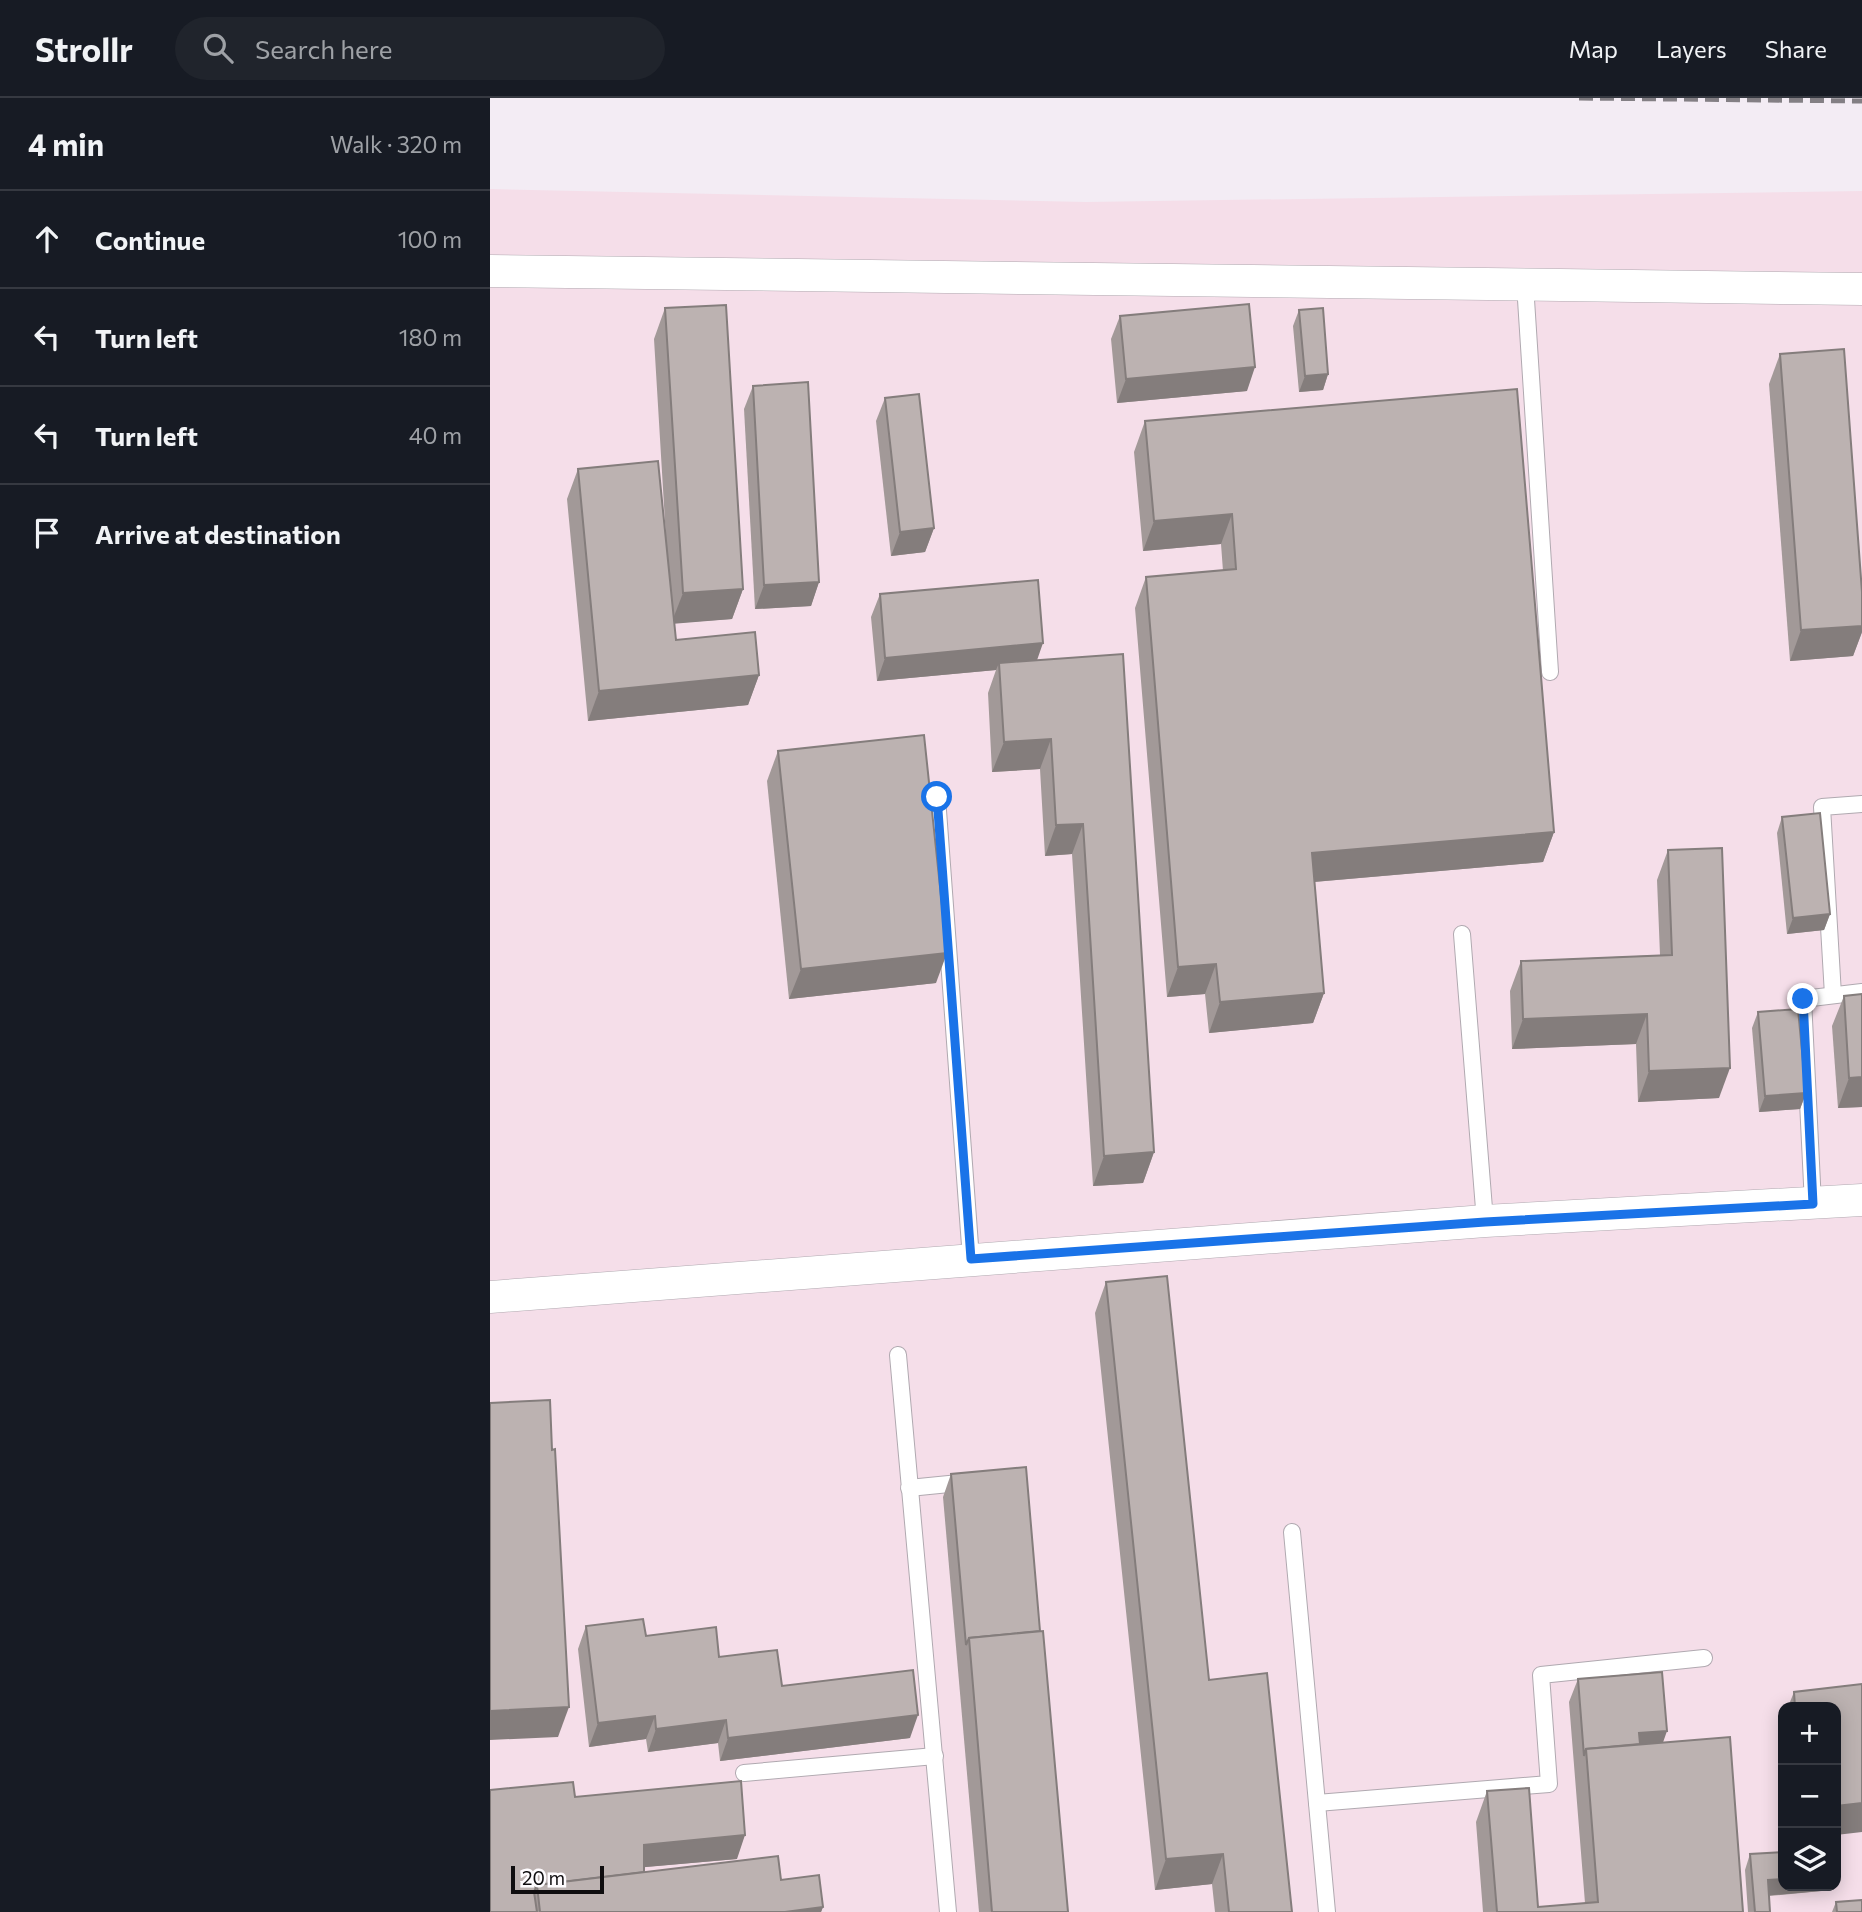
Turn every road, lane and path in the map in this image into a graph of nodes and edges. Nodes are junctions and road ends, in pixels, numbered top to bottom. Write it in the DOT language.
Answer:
graph roads {
  1 [pos="490,271"];
  2 [pos="1525,284"];
  3 [pos="1862,289"];
  4 [pos="1550,672"];
  5 [pos="937,797"];
  6 [pos="1862,804"];
  7 [pos="1462,934"];
  8 [pos="1862,992"];
  9 [pos="1833,995"];
  10 [pos="1862,1200"];
  11 [pos="1813,1204"];
  12 [pos="1485,1222"];
  13 [pos="971,1259"];
  14 [pos="490,1297"];
  15 [pos="898,1355"];
  16 [pos="990,1480"];
  17 [pos="909,1488"];
  18 [pos="1292,1532"];
  19 [pos="1703,1658"];
  20 [pos="935,1756"];
  21 [pos="744,1773"];
  22 [pos="1318,1803"];
  23 [pos="948,1912"];
  24 [pos="1327,1912"];
  1 -- 2 [label="street"];
  2 -- 3 [label="street"];
  2 -- 4 [label="lane"];
  5 -- 13 [label="lane"];
  6 -- 9 [label="lane"];
  7 -- 12 [label="lane"];
  8 -- 9 [label="lane"];
  9 -- 11 [label="lane"];
  10 -- 11 [label="street"];
  11 -- 12 [label="street"];
  12 -- 13 [label="street"];
  13 -- 14 [label="street"];
  15 -- 17 [label="lane"];
  16 -- 17 [label="lane"];
  17 -- 20 [label="lane"];
  18 -- 22 [label="lane"];
  19 -- 22 [label="lane"];
  20 -- 21 [label="lane"];
  20 -- 23 [label="lane"];
  22 -- 24 [label="lane"];
}
